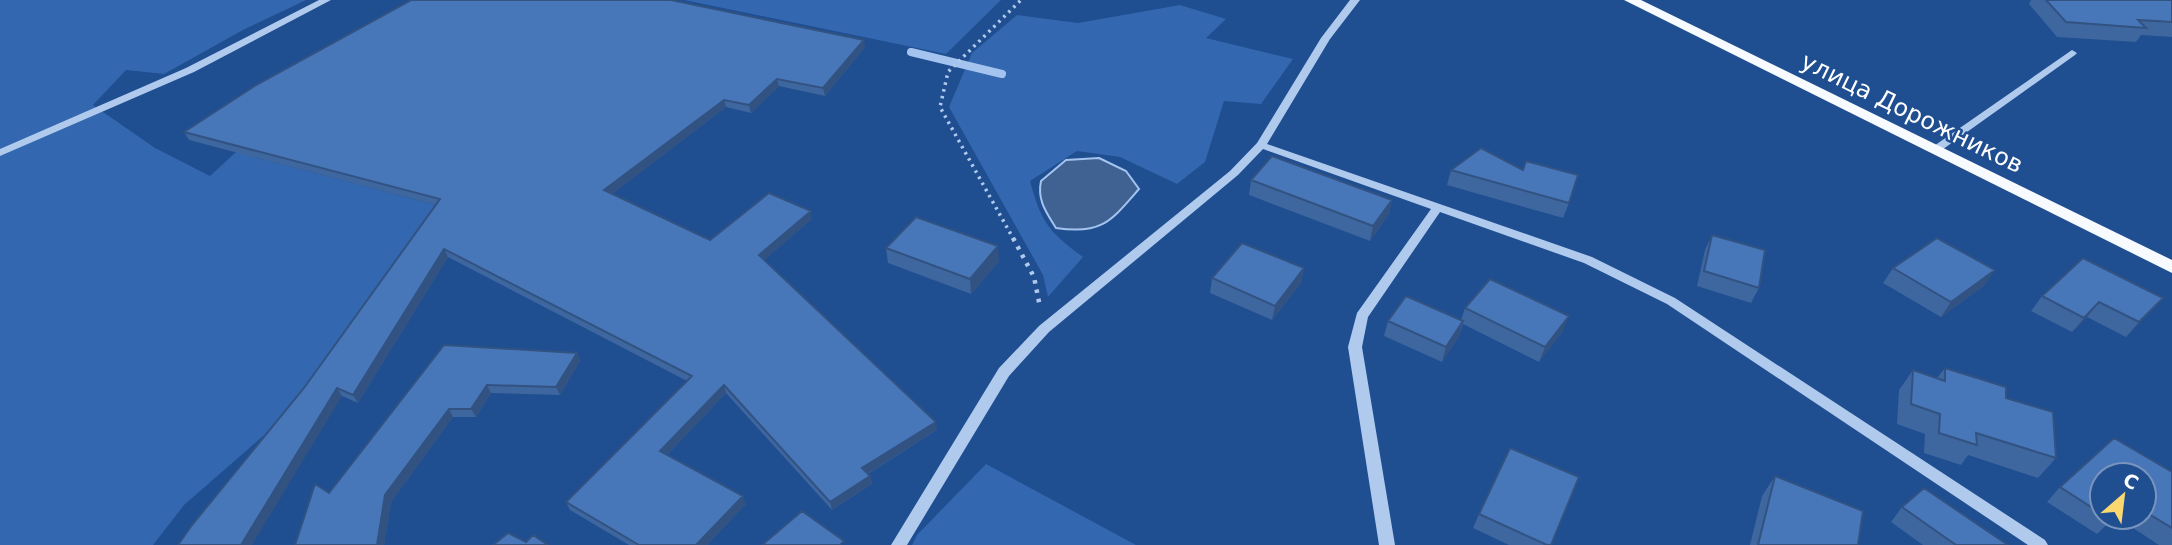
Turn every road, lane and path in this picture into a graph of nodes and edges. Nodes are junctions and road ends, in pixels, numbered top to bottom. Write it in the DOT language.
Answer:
graph roads {
  1 [pos="326,0"];
  2 [pos="1021,0"];
  3 [pos="1355,0"];
  4 [pos="1631,0"];
  5 [pos="2073,53"];
  6 [pos="1261,145"];
  7 [pos="1935,150"];
  8 [pos="0,153"];
  9 [pos="1438,207"];
  10 [pos="2172,267"];
  11 [pos="1044,329"];
  12 [pos="899,545"];
  13 [pos="1387,545"];
  14 [pos="2040,545"];
  1 -- 8 [label="street"];
  2 -- 11 [label="path"];
  3 -- 6 [label="street"];
  4 -- 7 [label="main road, улица Дорожников"];
  5 -- 7 [label="street"];
  6 -- 9 [label="street"];
  6 -- 11 [label="street"];
  7 -- 10 [label="main road, улица Дорожников"];
  9 -- 13 [label="street"];
  9 -- 14 [label="street"];
  11 -- 12 [label="street"];
}
